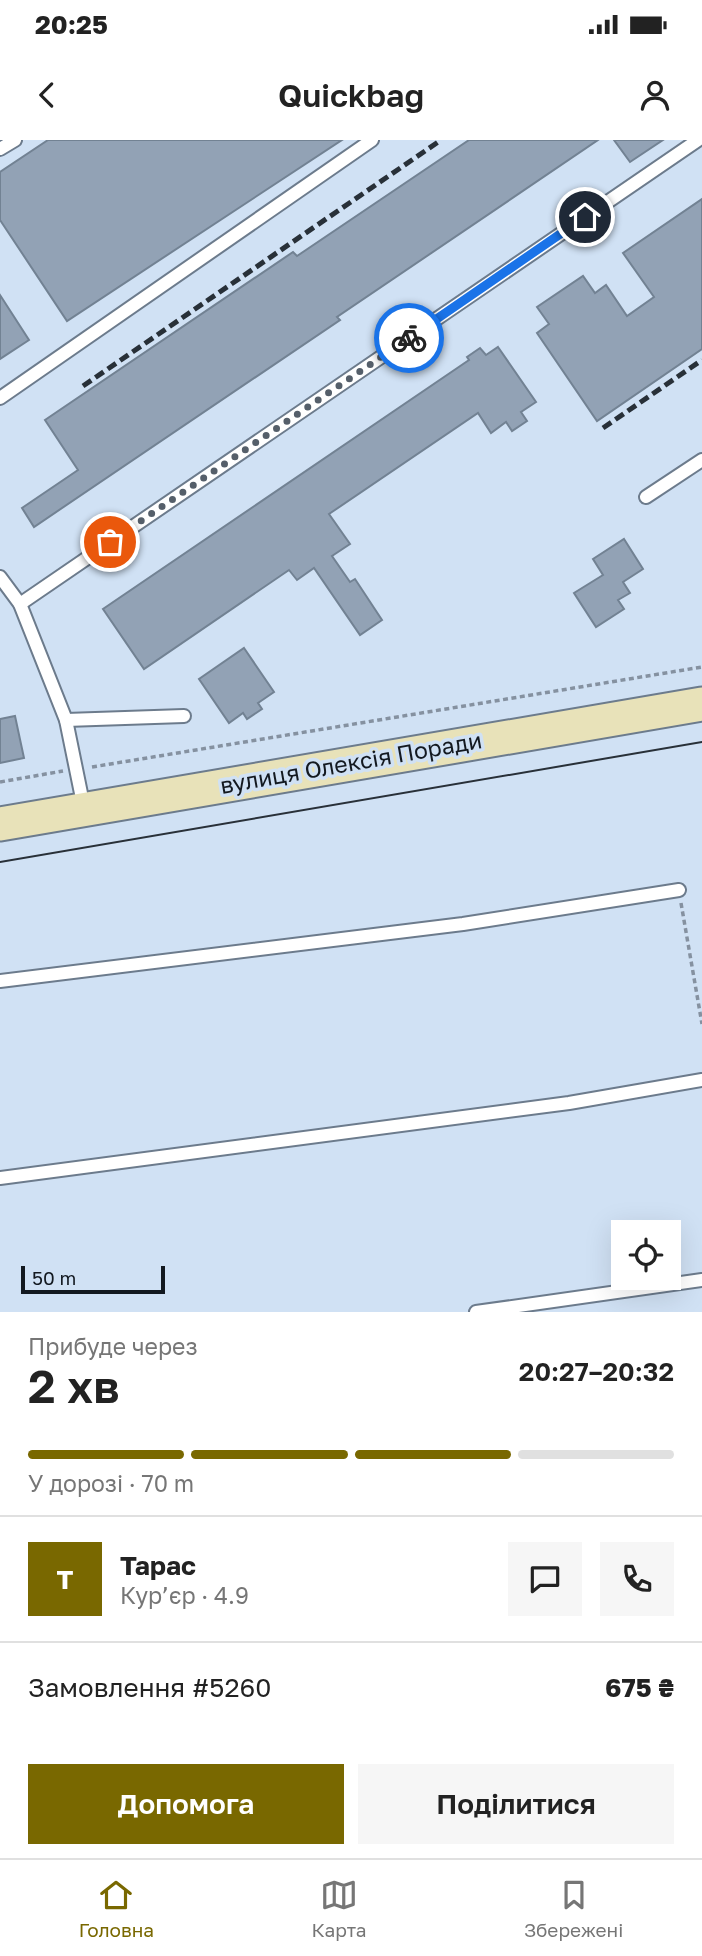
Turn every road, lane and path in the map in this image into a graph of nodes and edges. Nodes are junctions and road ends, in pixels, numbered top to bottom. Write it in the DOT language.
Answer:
graph roads {
  1 [pos="15,140"];
  2 [pos="372,140"];
  3 [pos="698,140"];
  4 [pos="0,149"];
  5 [pos="0,398"];
  6 [pos="702,460"];
  7 [pos="646,497"];
  8 [pos="0,577"];
  9 [pos="20,604"];
  10 [pos="702,667"];
  11 [pos="702,704"];
  12 [pos="184,716"];
  13 [pos="66,720"];
  14 [pos="76,769"];
  15 [pos="0,782"];
  16 [pos="84,808"];
  17 [pos="0,824"];
  18 [pos="679,890"];
  19 [pos="0,981"];
  20 [pos="702,1024"];
  21 [pos="702,1080"];
  22 [pos="0,1178"];
  23 [pos="702,1280"];
  24 [pos="476,1312"];
  1 -- 4 [label="lane"];
  2 -- 5 [label="lane"];
  3 -- 9 [label="lane"];
  6 -- 7 [label="lane"];
  8 -- 9 [label="lane"];
  9 -- 13 [label="lane"];
  10 -- 14 [label="path"];
  11 -- 16 [label="main road, вулиця Олексія Поради"];
  12 -- 13 [label="lane"];
  13 -- 14 [label="lane"];
  14 -- 15 [label="path"];
  14 -- 16 [label="lane"];
  16 -- 17 [label="main road, вулиця Олексія Поради"];
  18 -- 19 [label="lane"];
  18 -- 20 [label="path"];
  21 -- 22 [label="lane"];
  23 -- 24 [label="lane"];
}
